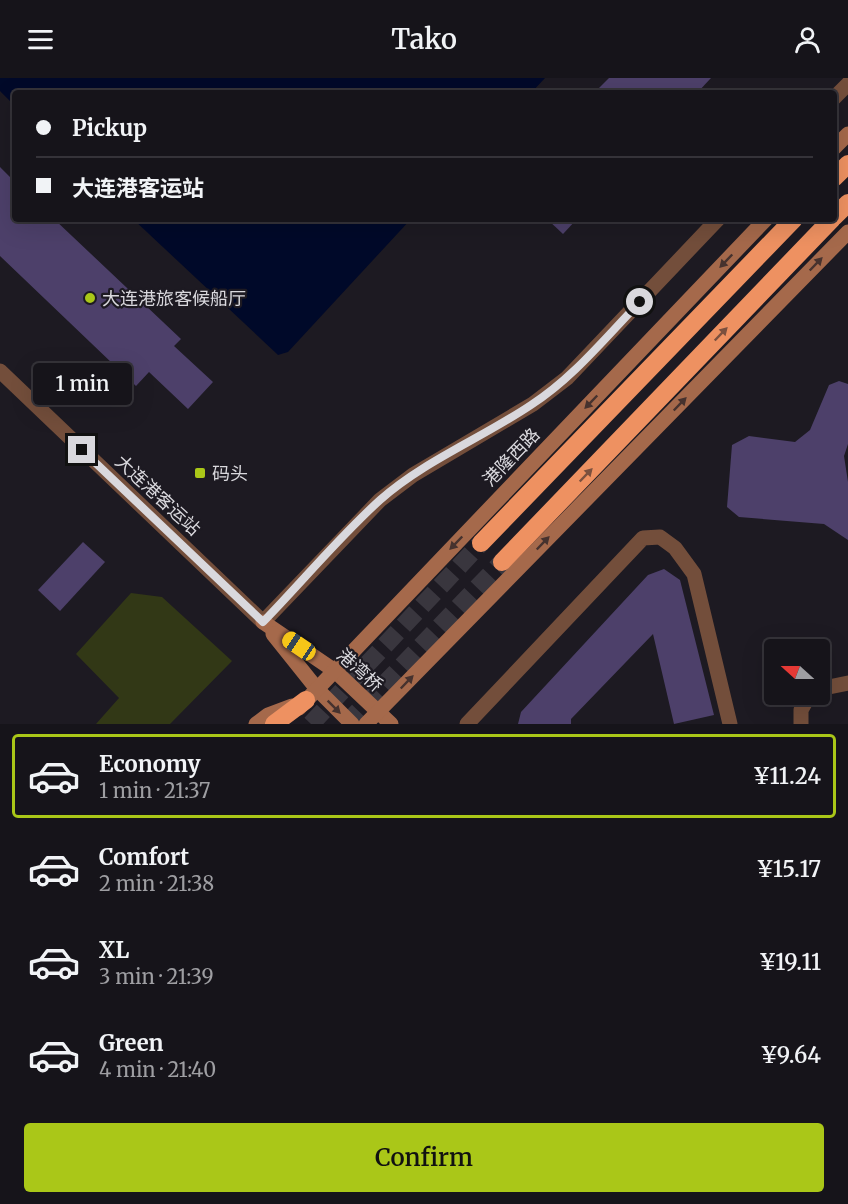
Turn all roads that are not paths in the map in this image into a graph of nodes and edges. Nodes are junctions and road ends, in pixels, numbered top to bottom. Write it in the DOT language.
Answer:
graph roads {
  1 [pos="848,84"];
  2 [pos="837,95"];
  3 [pos="848,134"];
  4 [pos="837,145"];
  5 [pos="848,164"];
  6 [pos="837,175"];
  7 [pos="848,203"];
  8 [pos="837,214"];
  9 [pos="715,222"];
  10 [pos="763,222"];
  11 [pos="791,222"];
  12 [pos="829,222"];
  13 [pos="848,232"];
  14 [pos="0,370"];
  15 [pos="481,543"];
  16 [pos="502,562"];
  17 [pos="263,622"];
  18 [pos="335,671"];
  19 [pos="848,683"];
  20 [pos="830,687"];
  21 [pos="311,695"];
  22 [pos="804,705"];
  23 [pos="377,712"];
  24 [pos="256,724"];
  25 [pos="274,724"];
  26 [pos="286,724"];
  27 [pos="352,724"];
  28 [pos="366,724"];
  29 [pos="391,724"];
  30 [pos="467,724"];
  31 [pos="730,724"];
  32 [pos="801,724"];
  1 -- 2 [label="street"];
  3 -- 4 [label="main road"];
  5 -- 6 [label="highway"];
  7 -- 8 [label="highway"];
  9 -- 17 [label="street"];
  10 -- 18 [label="main road, 港隆西路, one-way"];
  11 -- 15 [label="highway"];
  16 -- 12 [label="highway, one-way"];
  23 -- 13 [label="main road, one-way"];
  14 -- 17 [label="street, 大连港客运站"];
  17 -- 18 [label="main road, 港湾桥"];
  17 -- 21 [label="main road"];
  18 -- 21 [label="main road, 港隆西路"];
  18 -- 23 [label="main road, 港湾桥"];
  19 -- 20 [label="street"];
  21 -- 24 [label="main road"];
  21 -- 25 [label="highway"];
  21 -- 26 [label="main road, 港隆西路"];
  21 -- 27 [label="main road, one-way"];
  22 -- 32 [label="street"];
  23 -- 28 [label="main road"];
  23 -- 29 [label="main road, 港湾桥"];
  30 -- 31 [label="street"];
}
